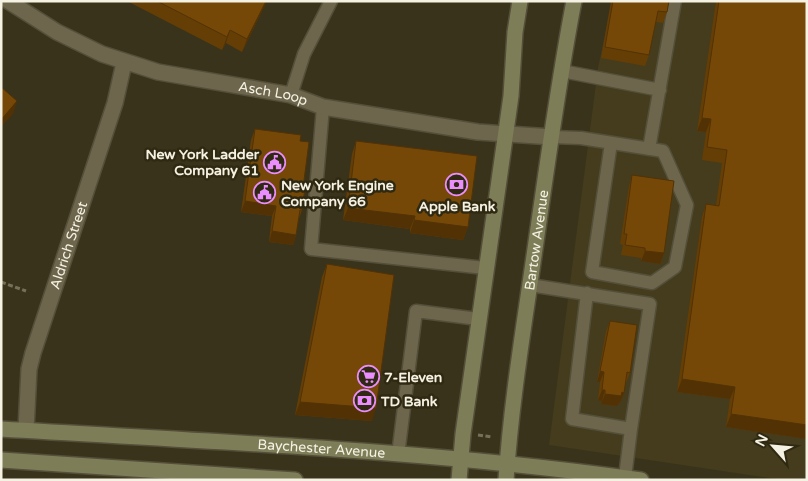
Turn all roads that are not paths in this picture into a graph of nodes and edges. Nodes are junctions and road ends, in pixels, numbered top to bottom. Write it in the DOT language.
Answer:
graph roads {
  1 [pos="8,1"];
  2 [pos="330,1"];
  3 [pos="520,1"];
  4 [pos="574,1"];
  5 [pos="675,1"];
  6 [pos="124,63"];
  7 [pos="562,71"];
  8 [pos="660,90"];
  9 [pos="291,95"];
  10 [pos="323,106"];
  11 [pos="504,135"];
  12 [pos="552,137"];
  13 [pos="611,143"];
  14 [pos="649,149"];
  15 [pos="485,268"];
  16 [pos="530,285"];
  17 [pos="587,293"];
  18 [pos="478,319"];
  19 [pos="1,429"];
  20 [pos="631,429"];
  21 [pos="26,430"];
  22 [pos="398,455"];
  23 [pos="1,460"];
  24 [pos="460,460"];
  25 [pos="508,463"];
  26 [pos="625,478"];
  27 [pos="295,480"];
  28 [pos="459,480"];
  29 [pos="506,480"];
  30 [pos="641,480"];
  1 -- 6 [label="street, Asch Loop"];
  2 -- 9 [label="lane"];
  3 -- 11 [label="main road"];
  4 -- 7 [label="main road, Bartow Avenue"];
  5 -- 8 [label="lane"];
  6 -- 9 [label="street, Asch Loop"];
  6 -- 21 [label="street, Aldrich Street"];
  7 -- 8 [label="lane"];
  7 -- 12 [label="main road, Bartow Avenue"];
  8 -- 14 [label="lane"];
  9 -- 10 [label="street, Asch Loop"];
  10 -- 11 [label="street, Asch Loop"];
  10 -- 15 [label="lane"];
  11 -- 12 [label="street, Asch Loop"];
  11 -- 15 [label="main road"];
  12 -- 13 [label="lane"];
  12 -- 16 [label="main road, Bartow Avenue"];
  13 -- 14 [label="lane"];
  13 -- 14 [label="lane"];
  15 -- 18 [label="main road"];
  16 -- 17 [label="lane"];
  16 -- 25 [label="main road, Bartow Avenue"];
  17 -- 20 [label="lane"];
  17 -- 20 [label="lane"];
  18 -- 22 [label="lane"];
  18 -- 24 [label="main road"];
  19 -- 21 [label="main road, Baychester Avenue"];
  20 -- 26 [label="lane"];
  21 -- 22 [label="main road, Baychester Avenue"];
  22 -- 24 [label="main road, Baychester Avenue"];
  23 -- 27 [label="main road"];
  24 -- 25 [label="main road, Baychester Avenue"];
  24 -- 28 [label="main road"];
  25 -- 26 [label="main road, Baychester Avenue"];
  25 -- 29 [label="main road, Bartow Avenue"];
  26 -- 30 [label="main road, Baychester Avenue"];
}
